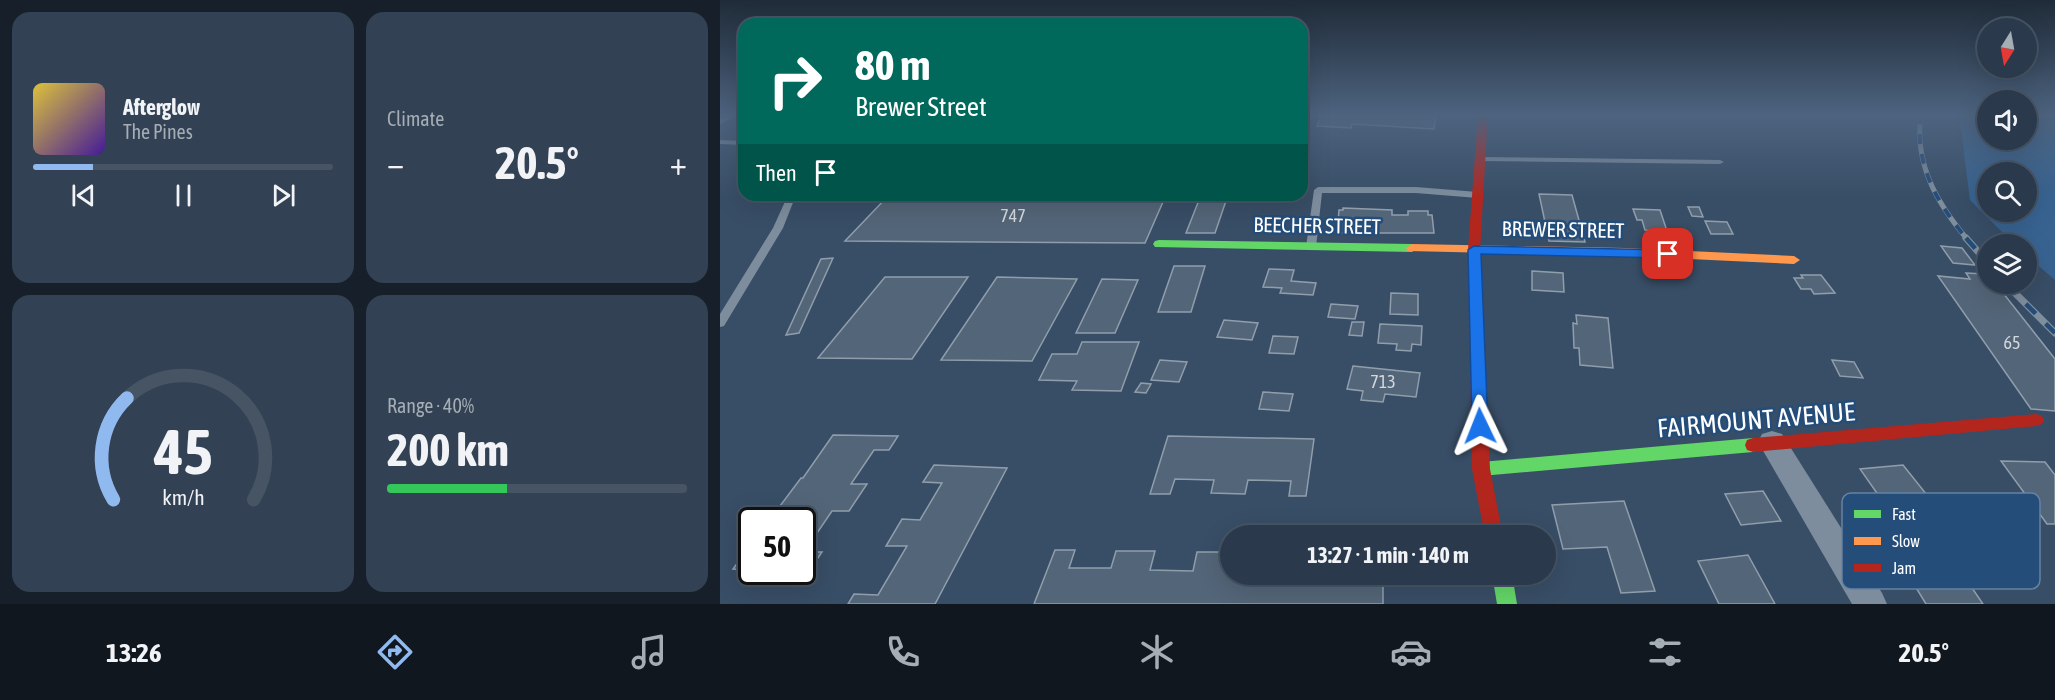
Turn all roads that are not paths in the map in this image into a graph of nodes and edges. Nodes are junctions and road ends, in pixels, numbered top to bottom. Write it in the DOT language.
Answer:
graph roads {
  1 [pos="1482,142"];
  2 [pos="1481,159"];
  3 [pos="1720,162"];
  4 [pos="1478,195"];
  5 [pos="789,201"];
  6 [pos="1159,244"];
  7 [pos="1311,247"];
  8 [pos="1474,250"];
  9 [pos="1794,260"];
  10 [pos="720,323"];
  11 [pos="2036,420"];
  12 [pos="1772,442"];
  13 [pos="1481,469"];
  14 [pos="1492,525"];
  15 [pos="1842,558"];
  16 [pos="1504,585"];
  17 [pos="1861,589"];
  18 [pos="1507,604"];
  19 [pos="1870,604"];
  1 -- 2 [label="street"];
  2 -- 3 [label="lane"];
  2 -- 4 [label="street"];
  4 -- 7 [label="lane"];
  4 -- 8 [label="street"];
  5 -- 10 [label="lane"];
  6 -- 7 [label="street, BEECHER STREET"];
  7 -- 8 [label="street, BEECHER STREET"];
  8 -- 9 [label="street, BREWER STREET"];
  8 -- 13 [label="street"];
  11 -- 12 [label="street, FAIRMOUNT AVENUE"];
  12 -- 13 [label="street, FAIRMOUNT AVENUE"];
  12 -- 15 [label="street"];
  13 -- 14 [label="street"];
  16 -- 18 [label="street"];
  17 -- 19 [label="street"];
}
